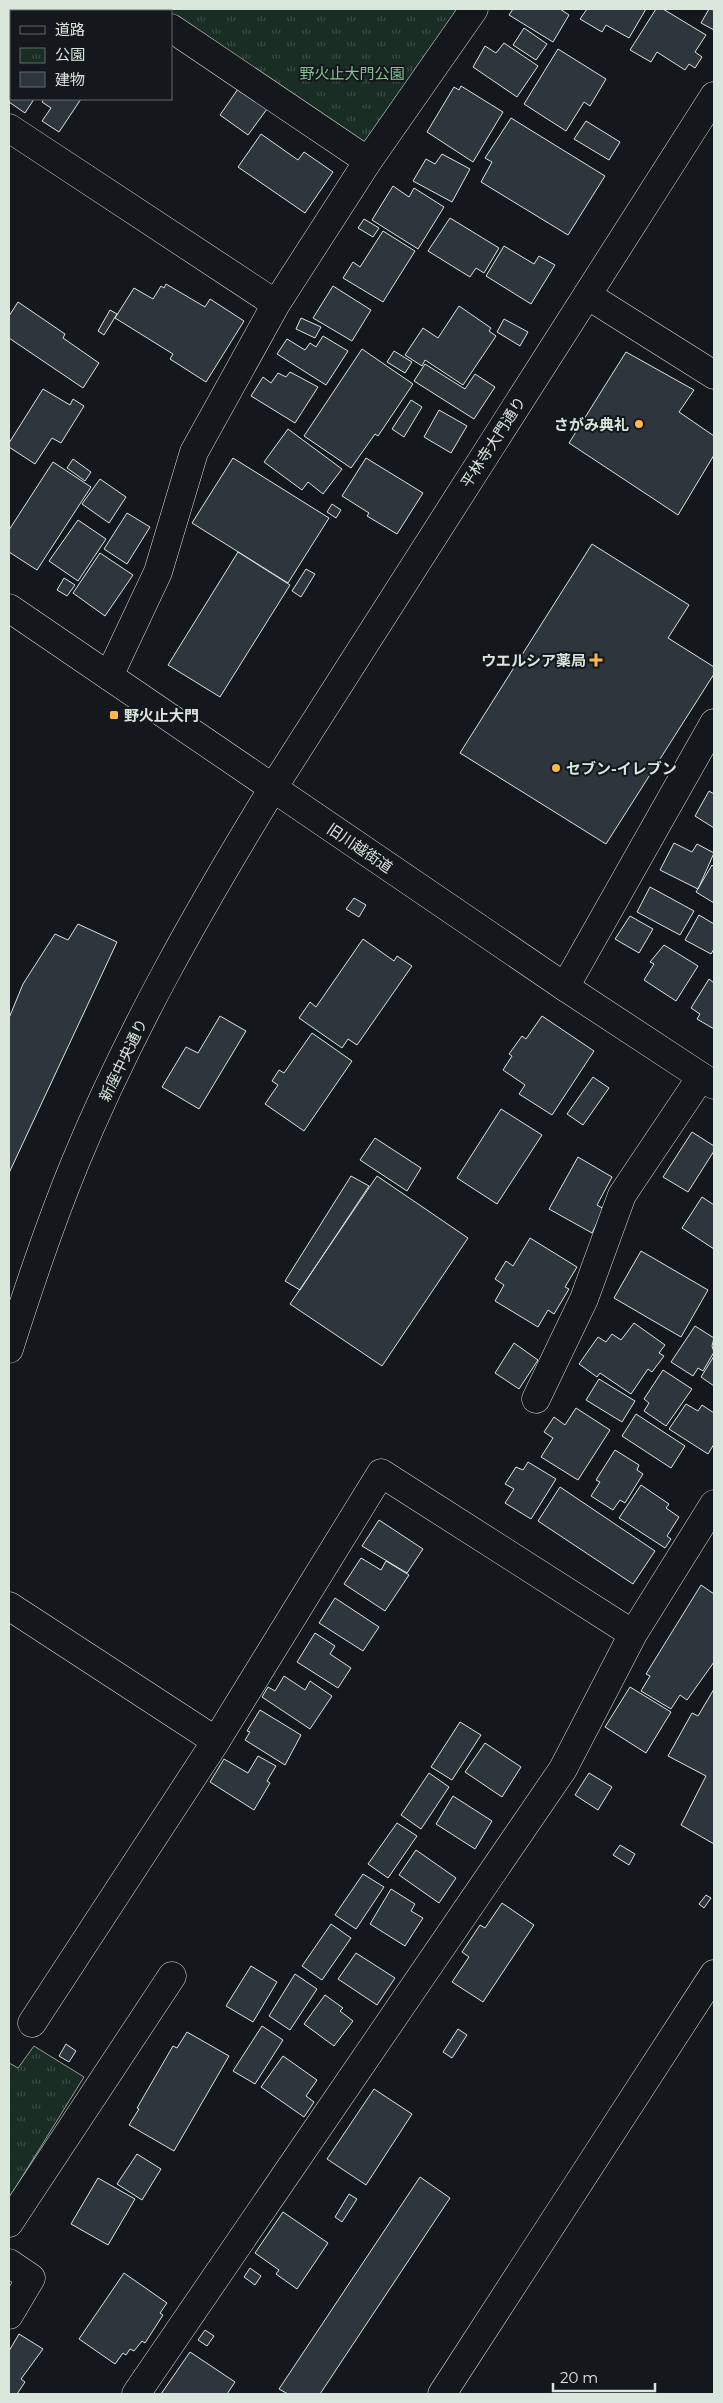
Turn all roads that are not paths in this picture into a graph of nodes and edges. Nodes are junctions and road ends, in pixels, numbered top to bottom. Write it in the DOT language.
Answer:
graph roads {
  1 [pos="474,9"];
  2 [pos="172,29"];
  3 [pos="714,96"];
  4 [pos="9,128"];
  5 [pos="368,161"];
  6 [pos="587,295"];
  7 [pos="276,304"];
  8 [pos="714,375"];
  9 [pos="9,608"];
  10 [pos="109,676"];
  11 [pos="714,723"];
  12 [pos="273,788"];
  13 [pos="564,987"];
  14 [pos="708,1081"];
  15 [pos="10,1341"];
  16 [pos="536,1399"];
  17 [pos="714,1504"];
  18 [pos="9,1606"];
  19 [pos="633,1634"];
  20 [pos="216,1741"];
  21 [pos="714,1974"];
  22 [pos="172,1976"];
  23 [pos="32,2024"];
  24 [pos="9,2223"];
  25 [pos="9,2263"];
  26 [pos="9,2316"];
  27 [pos="136,2394"];
  28 [pos="442,2394"];
  1 -- 5 [label="street"];
  2 -- 5 [label="street"];
  3 -- 6 [label="street, 平林寺大門通り"];
  4 -- 7 [label="street"];
  5 -- 7 [label="street"];
  6 -- 8 [label="street"];
  6 -- 12 [label="street, 平林寺大門通り"];
  7 -- 10 [label="street"];
  9 -- 10 [label="street, 旧川越街道"];
  10 -- 12 [label="street, 旧川越街道"];
  11 -- 13 [label="street"];
  12 -- 13 [label="street, 旧川越街道"];
  12 -- 15 [label="street, 新座中央通り"];
  13 -- 14 [label="street, 旧川越街道"];
  14 -- 16 [label="street"];
  17 -- 19 [label="street"];
  18 -- 20 [label="street"];
  19 -- 20 [label="street"];
  19 -- 27 [label="street"];
  20 -- 23 [label="street"];
  21 -- 28 [label="street"];
  22 -- 24 [label="street"];
  25 -- 26 [label="street"];
}
